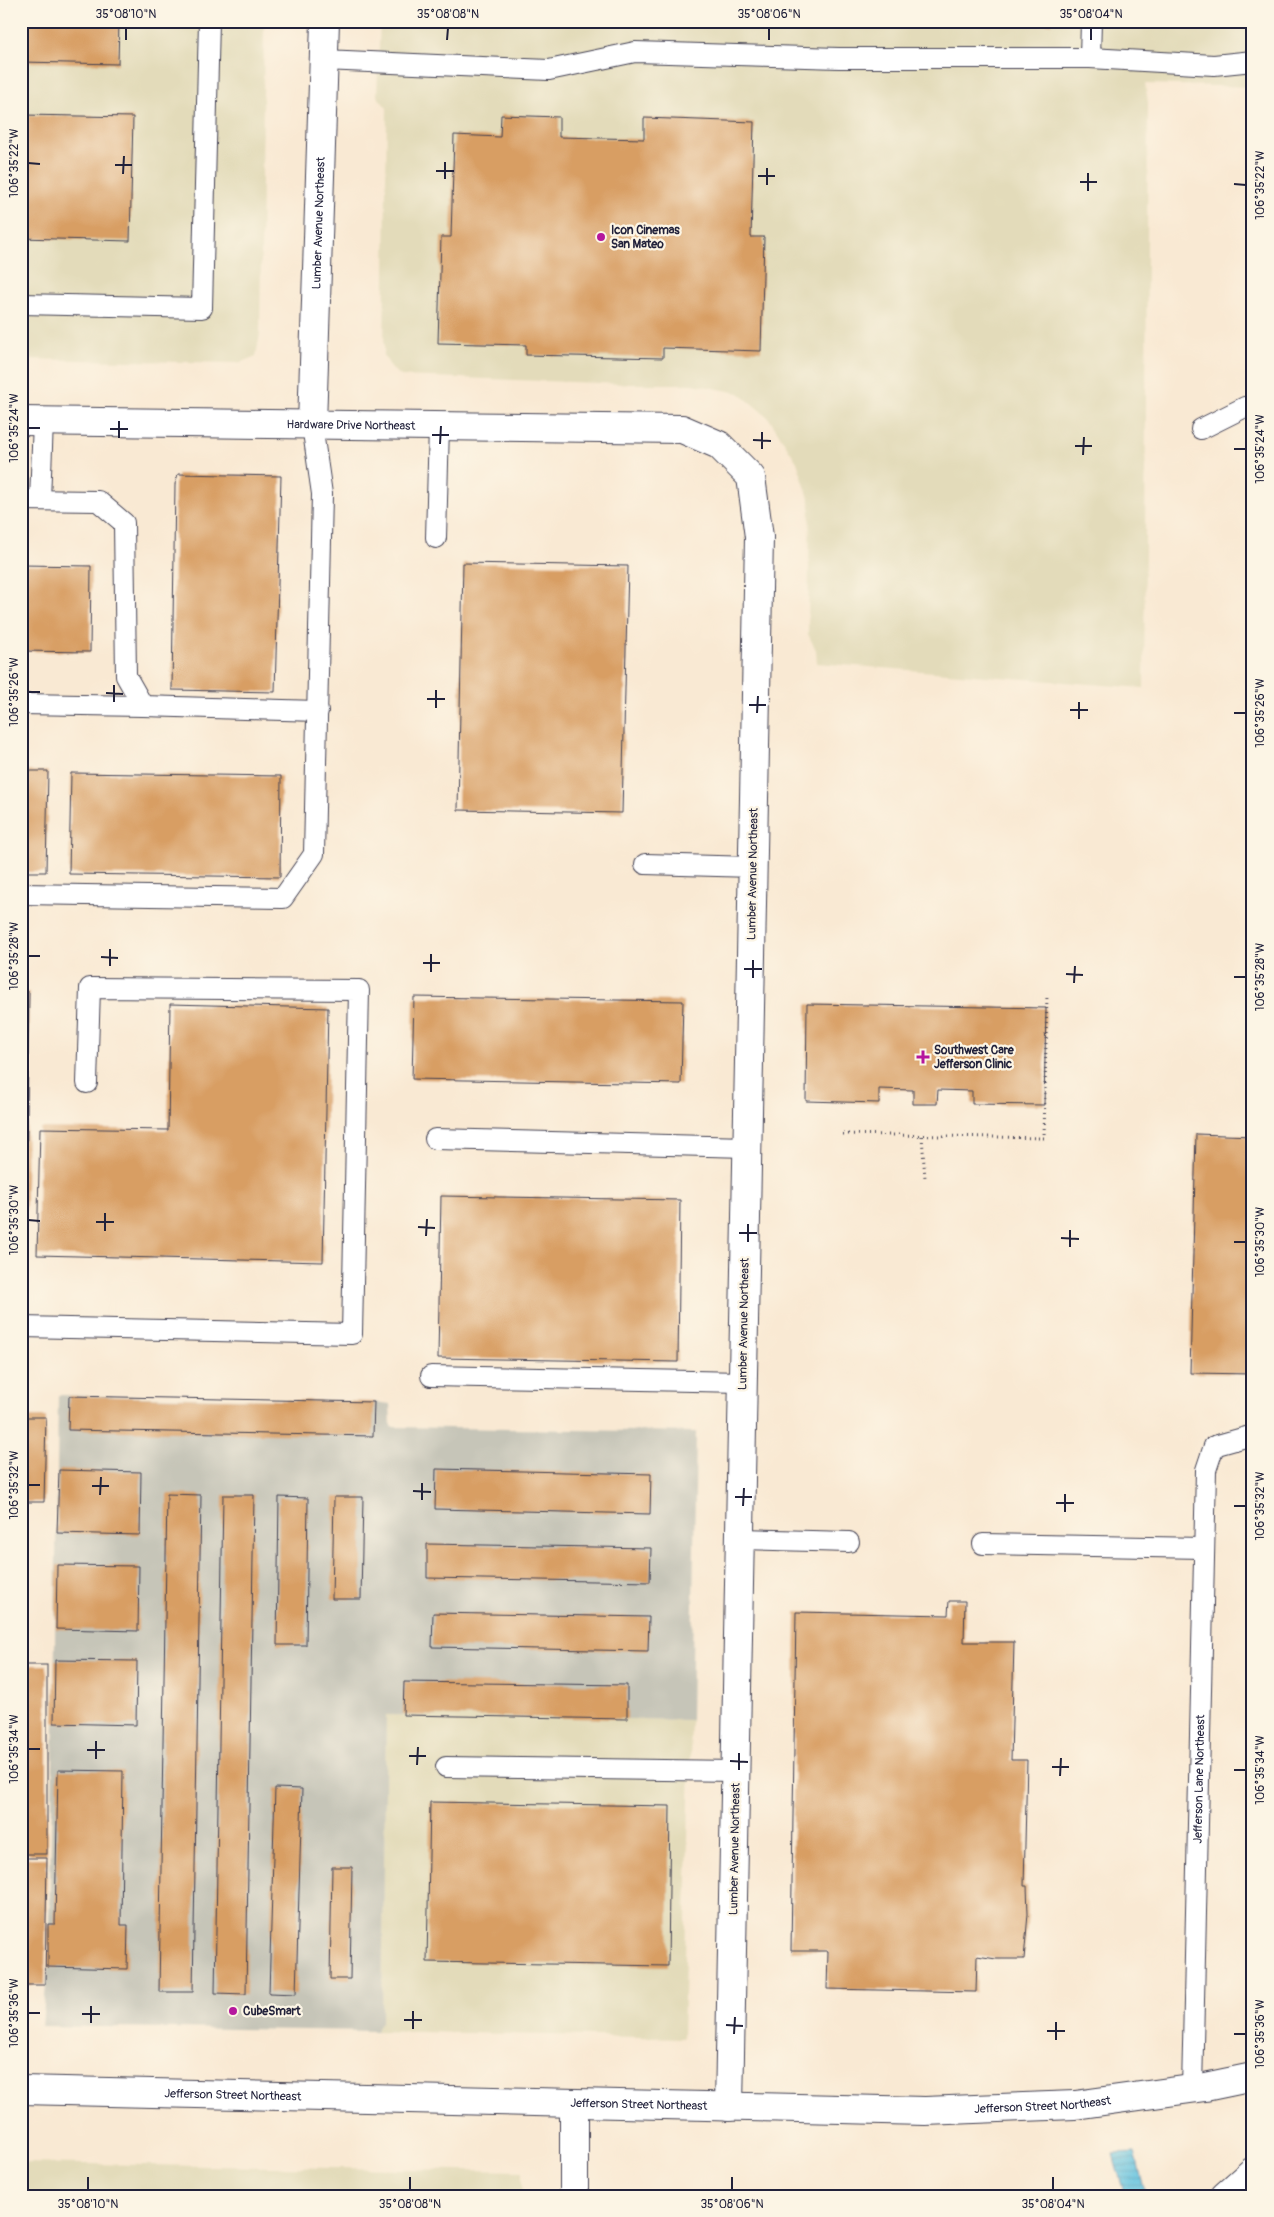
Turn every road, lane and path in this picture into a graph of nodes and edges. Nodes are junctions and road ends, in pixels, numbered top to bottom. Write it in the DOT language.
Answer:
graph roads {
  1 [pos="209,21"];
  2 [pos="325,21"];
  3 [pos="1091,21"];
  4 [pos="1090,58"];
  5 [pos="324,60"];
  6 [pos="1253,61"];
  7 [pos="21,304"];
  8 [pos="1253,406"];
  9 [pos="32,421"];
  10 [pos="312,425"];
  11 [pos="439,426"];
  12 [pos="682,429"];
  13 [pos="1201,429"];
  14 [pos="30,500"];
  15 [pos="436,538"];
  16 [pos="21,704"];
  17 [pos="143,706"];
  18 [pos="318,711"];
  19 [pos="645,864"];
  20 [pos="753,867"];
  21 [pos="21,894"];
  22 [pos="1046,994"];
  23 [pos="87,1083"];
  24 [pos="843,1134"];
  25 [pos="922,1136"];
  26 [pos="435,1139"];
  27 [pos="747,1147"];
  28 [pos="925,1178"];
  29 [pos="21,1327"];
  30 [pos="431,1376"];
  31 [pos="743,1382"];
  32 [pos="1253,1435"];
  33 [pos="740,1539"];
  34 [pos="849,1542"];
  35 [pos="983,1544"];
  36 [pos="1204,1548"];
  37 [pos="446,1767"];
  38 [pos="736,1771"];
  39 [pos="1253,2077"];
  40 [pos="1192,2089"];
  41 [pos="21,2090"];
  42 [pos="574,2104"];
  43 [pos="730,2107"];
  44 [pos="1253,2171"];
  45 [pos="574,2196"];
  46 [pos="1225,2196"];
  1 -- 7 [label="lane"];
  2 -- 5 [label="street, Lumber Avenue Northeast"];
  3 -- 4 [label="lane"];
  4 -- 5 [label="lane"];
  4 -- 6 [label="lane"];
  5 -- 10 [label="street, Lumber Avenue Northeast"];
  8 -- 13 [label="lane"];
  9 -- 10 [label="street, Hardware Drive Northeast"];
  9 -- 14 [label="lane"];
  10 -- 11 [label="street, Hardware Drive Northeast"];
  10 -- 18 [label="lane"];
  11 -- 12 [label="street, Hardware Drive Northeast"];
  11 -- 15 [label="lane"];
  12 -- 20 [label="street, Lumber Avenue Northeast"];
  14 -- 17 [label="lane"];
  16 -- 17 [label="lane"];
  17 -- 18 [label="lane"];
  18 -- 21 [label="lane"];
  19 -- 20 [label="lane"];
  20 -- 27 [label="street, Lumber Avenue Northeast"];
  22 -- 25 [label="path"];
  23 -- 29 [label="lane"];
  24 -- 25 [label="path"];
  25 -- 28 [label="path"];
  26 -- 27 [label="lane"];
  27 -- 31 [label="street, Lumber Avenue Northeast"];
  30 -- 31 [label="lane"];
  31 -- 33 [label="street, Lumber Avenue Northeast"];
  32 -- 36 [label="lane, Jefferson Lane Northeast"];
  33 -- 34 [label="lane"];
  33 -- 38 [label="street, Lumber Avenue Northeast"];
  35 -- 36 [label="lane"];
  36 -- 40 [label="lane, Jefferson Lane Northeast"];
  37 -- 38 [label="lane"];
  38 -- 43 [label="street, Lumber Avenue Northeast"];
  39 -- 40 [label="street, Jefferson Street Northeast"];
  40 -- 43 [label="street, Jefferson Street Northeast"];
  41 -- 42 [label="street, Jefferson Street Northeast"];
  42 -- 43 [label="street, Jefferson Street Northeast"];
  42 -- 45 [label="street"];
  44 -- 46 [label="street"];
}
